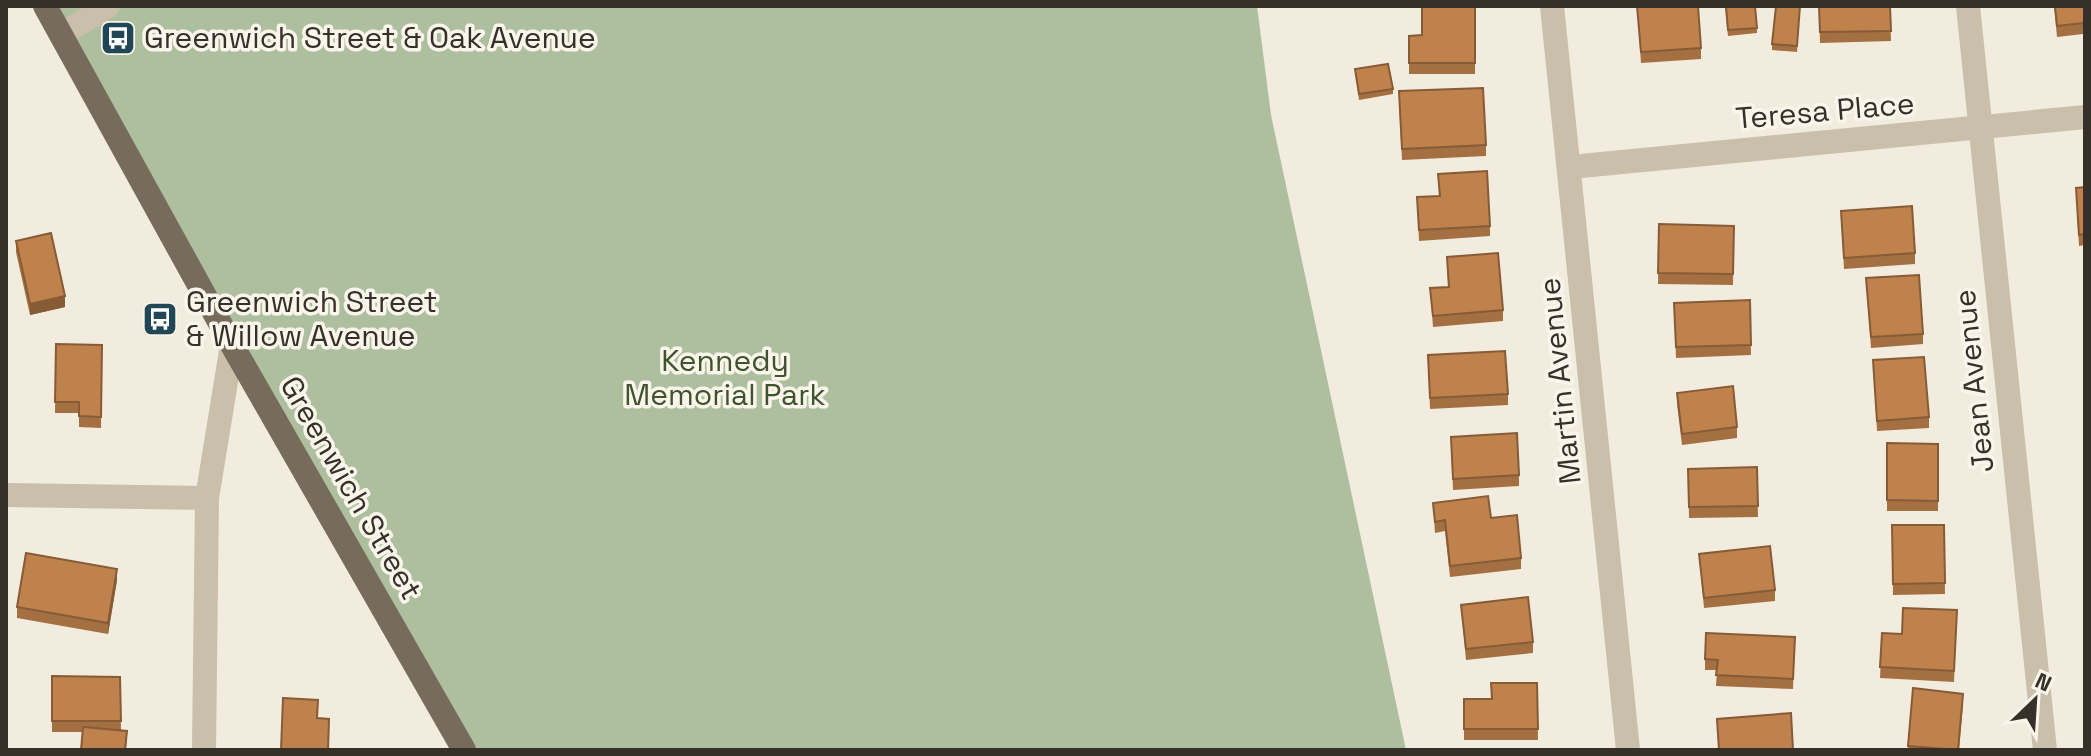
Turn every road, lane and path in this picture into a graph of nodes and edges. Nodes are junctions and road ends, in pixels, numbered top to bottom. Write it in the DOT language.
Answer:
graph roads {
  1 [pos="45,6"];
  2 [pos="108,6"];
  3 [pos="1552,6"];
  4 [pos="1968,6"];
  5 [pos="61,35"];
  6 [pos="2085,117"];
  7 [pos="1980,128"];
  8 [pos="1571,167"];
  9 [pos="232,345"];
  10 [pos="6,495"];
  11 [pos="207,498"];
  12 [pos="204,750"];
  13 [pos="464,750"];
  14 [pos="1628,750"];
  15 [pos="2045,750"];
  1 -- 5 [label="main road, Greenwich Street"];
  2 -- 5 [label="street"];
  3 -- 8 [label="street, Martin Avenue"];
  4 -- 7 [label="street, Jean Avenue"];
  5 -- 9 [label="main road, Greenwich Street"];
  6 -- 7 [label="street, Teresa Place"];
  7 -- 8 [label="street, Teresa Place"];
  7 -- 15 [label="street, Jean Avenue"];
  8 -- 14 [label="street, Martin Avenue"];
  9 -- 11 [label="street"];
  9 -- 13 [label="main road, Greenwich Street"];
  10 -- 11 [label="street"];
  11 -- 12 [label="street"];
}
